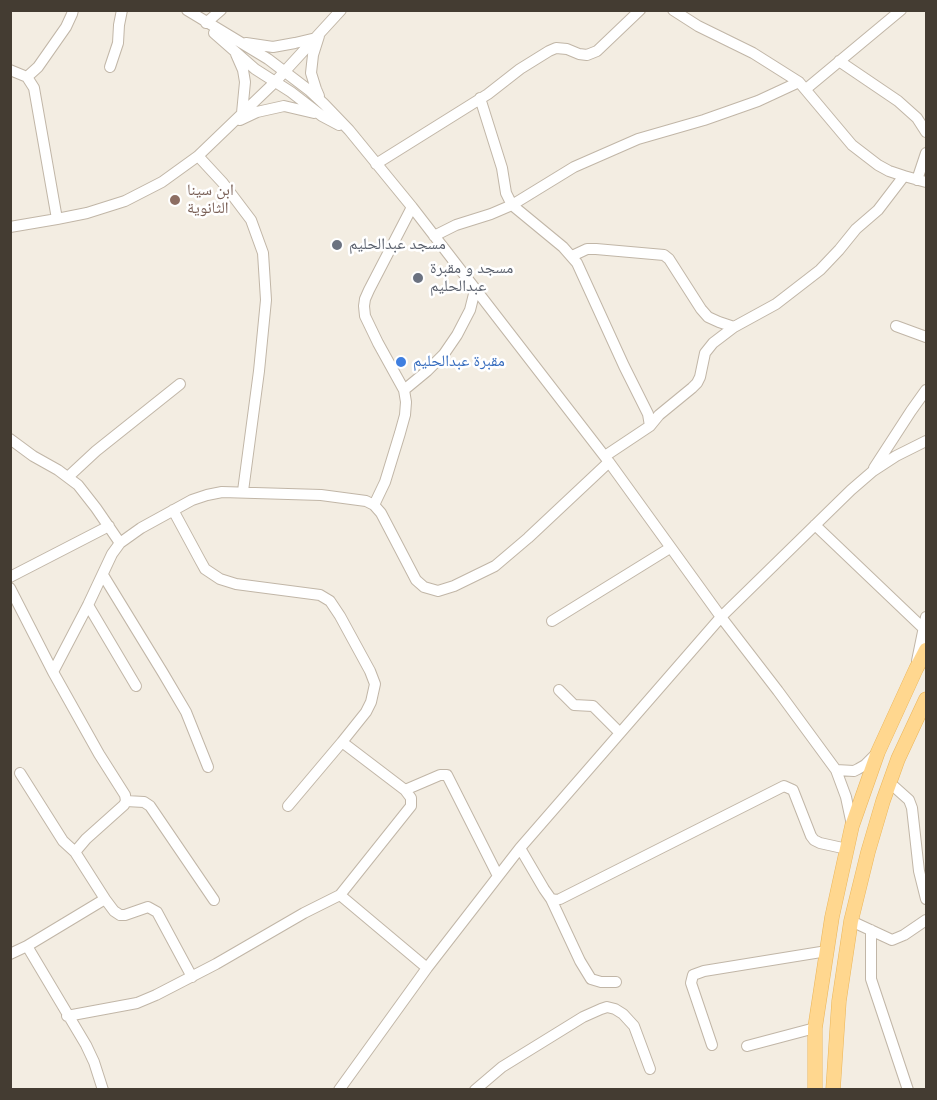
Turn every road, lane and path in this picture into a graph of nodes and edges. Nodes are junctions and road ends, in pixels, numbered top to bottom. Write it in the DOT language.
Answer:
graph roads {
  1 [pos="73,10"];
  2 [pos="122,10"];
  3 [pos="187,10"];
  4 [pos="221,10"];
  5 [pos="341,10"];
  6 [pos="640,10"];
  7 [pos="673,10"];
  8 [pos="901,10"];
  9 [pos="202,21"];
  10 [pos="318,35"];
  11 [pos="235,46"];
  12 [pos="839,61"];
  13 [pos="110,67"];
  14 [pos="10,70"];
  15 [pos="285,71"];
  16 [pos="27,77"];
  17 [pos="275,82"];
  18 [pos="802,86"];
  19 [pos="480,98"];
  20 [pos="324,104"];
  21 [pos="242,113"];
  22 [pos="322,116"];
  23 [pos="229,126"];
  24 [pos="349,130"];
  25 [pos="927,132"];
  26 [pos="927,153"];
  27 [pos="198,156"];
  28 [pos="376,164"];
  29 [pos="903,176"];
  30 [pos="922,181"];
  31 [pos="512,205"];
  32 [pos="412,207"];
  33 [pos="57,219"];
  34 [pos="10,226"];
  35 [pos="434,236"];
  36 [pos="572,256"];
  37 [pos="475,290"];
  38 [pos="896,326"];
  39 [pos="734,327"];
  40 [pos="927,338"];
  41 [pos="180,384"];
  42 [pos="404,390"];
  43 [pos="927,390"];
  44 [pos="650,426"];
  45 [pos="10,439"];
  46 [pos="927,441"];
  47 [pos="607,459"];
  48 [pos="873,471"];
  49 [pos="68,477"];
  50 [pos="243,491"];
  51 [pos="374,506"];
  52 [pos="173,510"];
  53 [pos="815,525"];
  54 [pos="109,526"];
  55 [pos="120,543"];
  56 [pos="670,548"];
  57 [pos="102,575"];
  58 [pos="10,577"];
  59 [pos="10,588"];
  60 [pos="88,605"];
  61 [pos="721,617"];
  62 [pos="552,621"];
  63 [pos="925,623"];
  64 [pos="927,650"];
  65 [pos="916,669"];
  66 [pos="53,672"];
  67 [pos="136,686"];
  68 [pos="559,690"];
  69 [pos="927,699"];
  70 [pos="620,733"];
  71 [pos="342,742"];
  72 [pos="878,752"];
  73 [pos="208,767"];
  74 [pos="836,770"];
  75 [pos="20,773"];
  76 [pos="890,783"];
  77 [pos="405,790"];
  78 [pos="126,801"];
  79 [pos="288,806"];
  80 [pos="852,826"];
  81 [pos="520,848"];
  82 [pos="847,849"];
  83 [pos="75,852"];
  84 [pos="498,876"];
  85 [pos="340,895"];
  86 [pos="105,899"];
  87 [pos="551,899"];
  88 [pos="927,899"];
  89 [pos="214,900"];
  90 [pos="927,920"];
  91 [pos="851,921"];
  92 [pos="871,930"];
  93 [pos="27,946"];
  94 [pos="827,951"];
  95 [pos="10,954"];
  96 [pos="427,968"];
  97 [pos="192,977"];
  98 [pos="616,982"];
  99 [pos="68,1016"];
  100 [pos="815,1028"];
  101 [pos="712,1045"];
  102 [pos="747,1046"];
  103 [pos="650,1069"];
  104 [pos="103,1089"];
  105 [pos="339,1089"];
  106 [pos="475,1089"];
  107 [pos="815,1089"];
  108 [pos="833,1089"];
  109 [pos="908,1089"];
  1 -- 16 [label="street"];
  2 -- 13 [label="street"];
  3 -- 9 [label="street"];
  4 -- 9 [label="street"];
  5 -- 10 [label="street"];
  6 -- 19 [label="street"];
  7 -- 18 [label="street"];
  8 -- 12 [label="street"];
  9 -- 11 [label="street"];
  10 -- 11 [label="street"];
  10 -- 15 [label="street"];
  10 -- 20 [label="street"];
  11 -- 15 [label="street"];
  11 -- 17 [label="street"];
  11 -- 21 [label="street"];
  12 -- 18 [label="street"];
  12 -- 25 [label="street"];
  14 -- 16 [label="street"];
  15 -- 17 [label="street"];
  15 -- 20 [label="street"];
  16 -- 33 [label="street"];
  17 -- 21 [label="street"];
  17 -- 22 [label="street"];
  18 -- 29 [label="street"];
  18 -- 31 [label="street"];
  19 -- 28 [label="street"];
  19 -- 31 [label="street"];
  20 -- 24 [label="street"];
  21 -- 23 [label="street"];
  22 -- 23 [label="street"];
  22 -- 24 [label="street"];
  23 -- 27 [label="street"];
  24 -- 28 [label="street"];
  26 -- 30 [label="street"];
  27 -- 33 [label="street"];
  27 -- 50 [label="street"];
  28 -- 32 [label="street"];
  29 -- 30 [label="street"];
  29 -- 39 [label="street"];
  31 -- 35 [label="street"];
  31 -- 36 [label="street"];
  32 -- 35 [label="street"];
  32 -- 42 [label="street"];
  33 -- 34 [label="street"];
  35 -- 37 [label="street"];
  36 -- 39 [label="street"];
  36 -- 44 [label="street"];
  37 -- 42 [label="street"];
  37 -- 47 [label="street"];
  38 -- 40 [label="street"];
  39 -- 44 [label="street"];
  41 -- 49 [label="street"];
  42 -- 51 [label="street"];
  43 -- 48 [label="street"];
  44 -- 47 [label="street"];
  45 -- 49 [label="street"];
  46 -- 48 [label="street"];
  47 -- 51 [label="street"];
  47 -- 56 [label="street"];
  48 -- 53 [label="street"];
  49 -- 54 [label="street"];
  50 -- 51 [label="street"];
  50 -- 52 [label="street"];
  52 -- 55 [label="street"];
  52 -- 71 [label="street"];
  53 -- 61 [label="street"];
  53 -- 63 [label="street"];
  54 -- 55 [label="street"];
  54 -- 58 [label="street"];
  55 -- 57 [label="street"];
  56 -- 61 [label="street"];
  56 -- 62 [label="street"];
  57 -- 60 [label="street"];
  57 -- 73 [label="street"];
  59 -- 66 [label="street"];
  60 -- 66 [label="street"];
  60 -- 67 [label="street"];
  61 -- 70 [label="street"];
  61 -- 74 [label="street"];
  63 -- 65 [label="street"];
  64 -- 65 [label="main road"];
  65 -- 72 [label="main road"];
  66 -- 78 [label="street"];
  68 -- 70 [label="street"];
  69 -- 76 [label="main road"];
  70 -- 81 [label="street"];
  71 -- 77 [label="street"];
  71 -- 79 [label="street"];
  72 -- 74 [label="street"];
  72 -- 80 [label="main road"];
  74 -- 80 [label="street"];
  75 -- 83 [label="street"];
  76 -- 88 [label="street"];
  76 -- 91 [label="main road"];
  77 -- 84 [label="street"];
  77 -- 85 [label="street"];
  78 -- 83 [label="street"];
  78 -- 89 [label="street"];
  80 -- 82 [label="main road"];
  81 -- 84 [label="street"];
  81 -- 87 [label="street"];
  82 -- 87 [label="street"];
  82 -- 94 [label="main road"];
  83 -- 86 [label="street"];
  84 -- 96 [label="street"];
  85 -- 96 [label="street"];
  85 -- 97 [label="street"];
  86 -- 93 [label="street"];
  86 -- 97 [label="street"];
  87 -- 98 [label="street"];
  90 -- 92 [label="street"];
  91 -- 92 [label="street"];
  91 -- 108 [label="main road"];
  92 -- 109 [label="street"];
  93 -- 95 [label="street"];
  93 -- 99 [label="street"];
  94 -- 100 [label="main road"];
  94 -- 101 [label="street"];
  96 -- 105 [label="street"];
  97 -- 99 [label="street"];
  99 -- 104 [label="street"];
  100 -- 102 [label="street"];
  100 -- 107 [label="main road"];
  103 -- 106 [label="street"];
}
